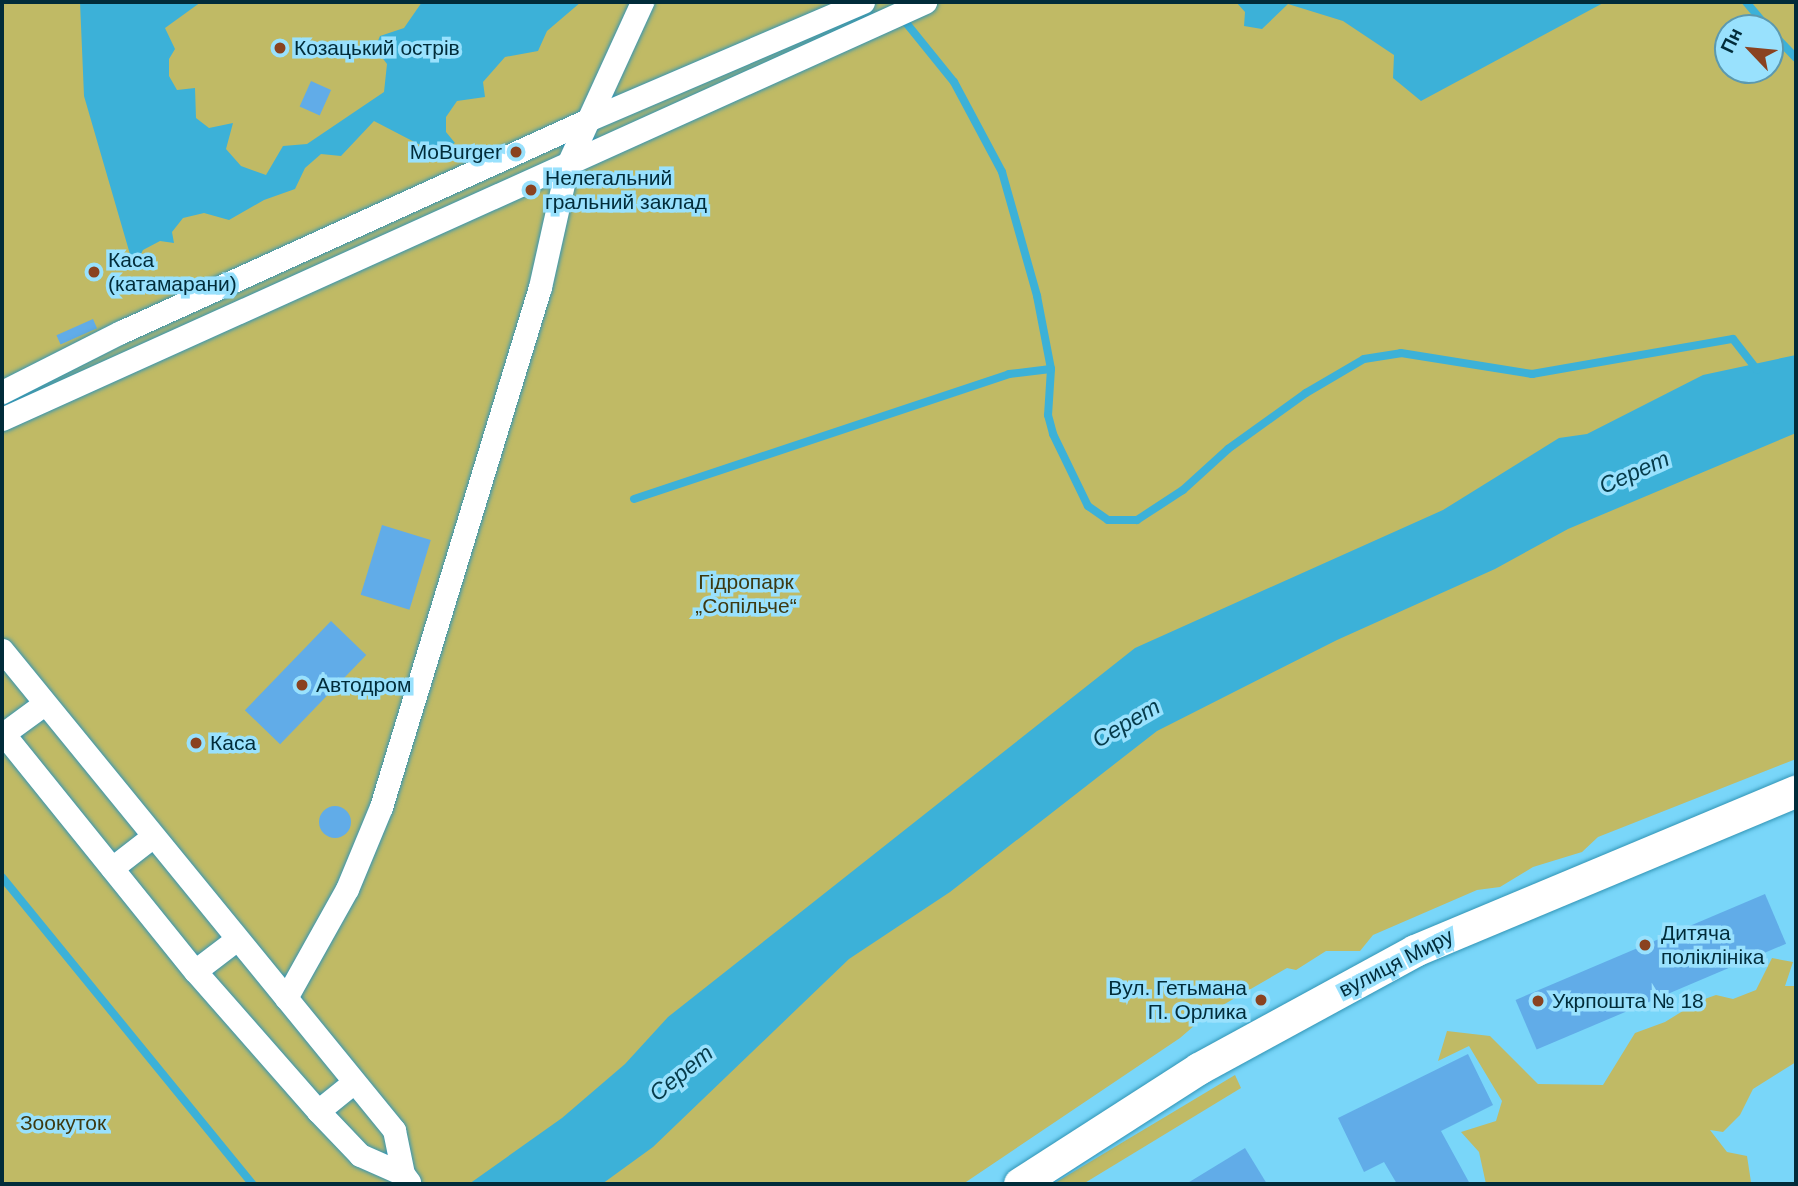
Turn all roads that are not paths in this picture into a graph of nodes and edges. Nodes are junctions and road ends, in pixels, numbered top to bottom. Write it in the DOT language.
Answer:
graph roads {
  1 [pos="642,2"];
  2 [pos="925,2"];
  3 [pos="861,3"];
  4 [pos="871,28"];
  5 [pos="590,119"];
  6 [pos="567,166"];
  7 [pos="472,176"];
  8 [pos="486,204"];
  9 [pos="335,236"];
  10 [pos="348,261"];
  11 [pos="103,342"];
  12 [pos="116,365"];
  13 [pos="2,392"];
  14 [pos="2,419"];
  15 [pos="2,650"];
  16 [pos="44,704"];
  17 [pos="3,733"];
  18 [pos="1796,792"];
  19 [pos="152,837"];
  20 [pos="111,868"];
  21 [pos="237,939"];
  22 [pos="195,971"];
  23 [pos="286,998"];
  24 [pos="354,1082"];
  25 [pos="318,1111"];
  26 [pos="407,1179"];
  27 [pos="1020,1184"];
  1 -- 5 [label="street"];
  2 -- 4 [label="street"];
  3 -- 4 [label="street"];
  3 -- 5 [label="street"];
  4 -- 6 [label="street"];
  5 -- 6 [label="street"];
  5 -- 7 [label="street"];
  6 -- 8 [label="street"];
  6 -- 23 [label="street"];
  7 -- 8 [label="street"];
  7 -- 9 [label="street"];
  8 -- 10 [label="street"];
  9 -- 10 [label="street"];
  9 -- 11 [label="street"];
  10 -- 12 [label="street"];
  11 -- 12 [label="street"];
  11 -- 13 [label="street"];
  12 -- 14 [label="street"];
  15 -- 16 [label="street"];
  16 -- 17 [label="street"];
  16 -- 19 [label="street"];
  17 -- 20 [label="street"];
  18 -- 27 [label="main road, вулиця Миру"];
  19 -- 20 [label="street"];
  19 -- 21 [label="street"];
  20 -- 22 [label="street"];
  21 -- 22 [label="street"];
  21 -- 23 [label="street"];
  22 -- 25 [label="street"];
  23 -- 24 [label="street"];
  24 -- 25 [label="street"];
  24 -- 26 [label="street"];
  25 -- 26 [label="street"];
}
